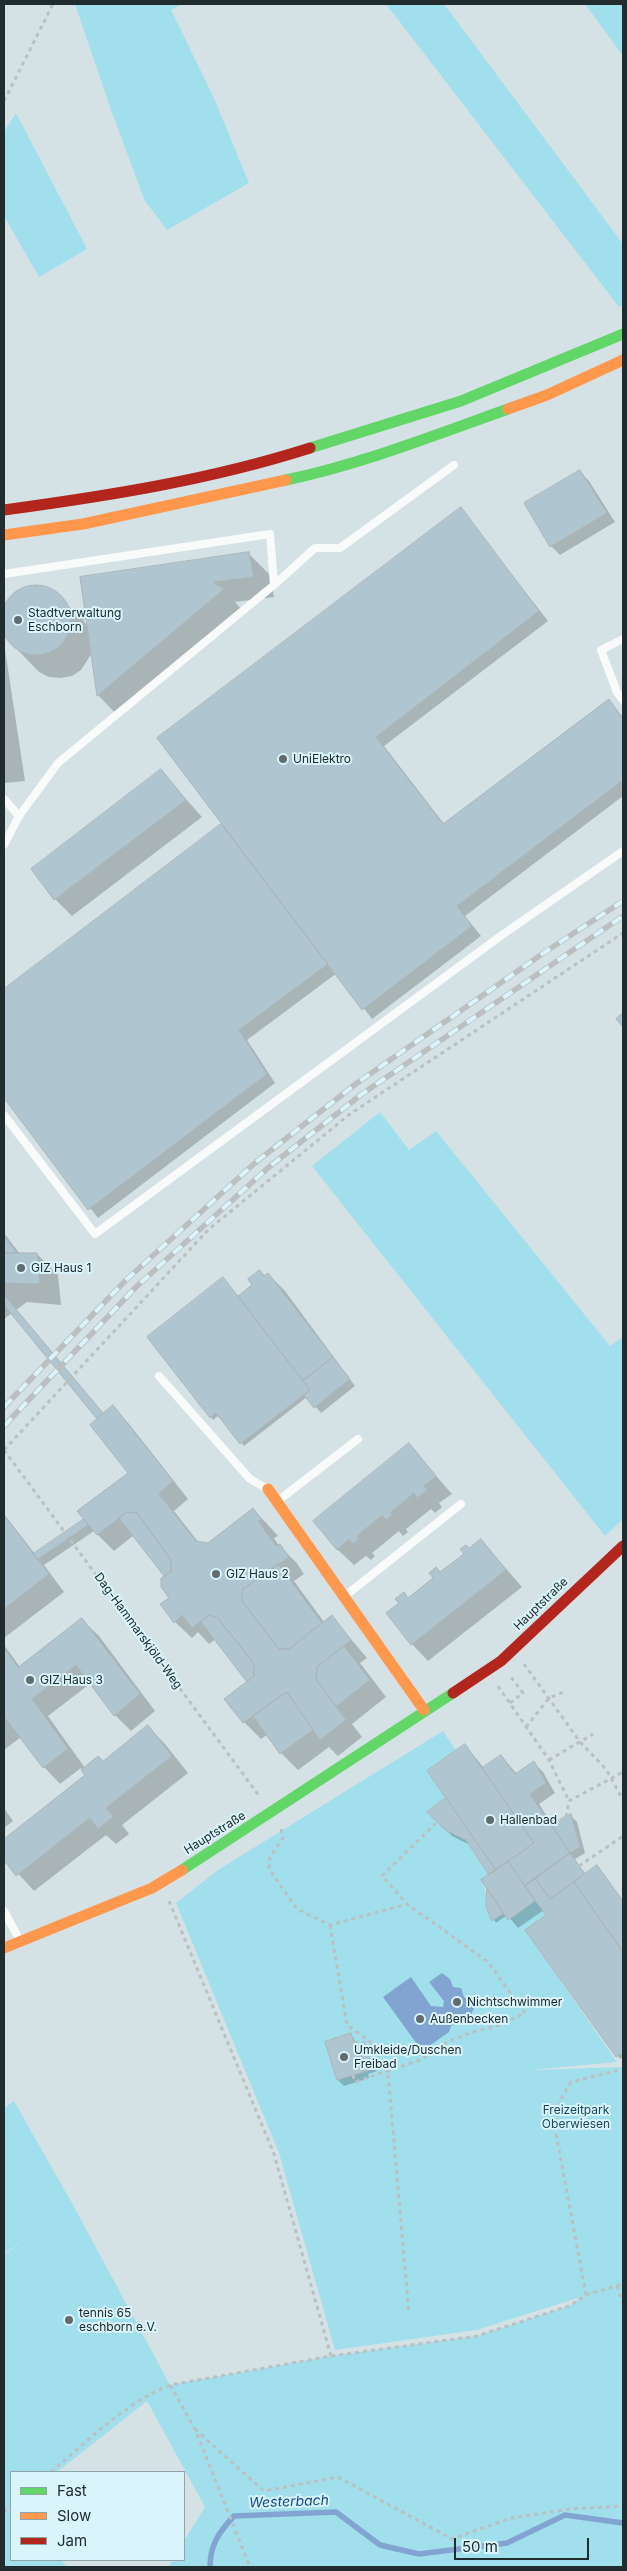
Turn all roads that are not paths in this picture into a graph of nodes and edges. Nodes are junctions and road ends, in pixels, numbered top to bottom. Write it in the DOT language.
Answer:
graph roads {
  1 [pos="623,334"];
  2 [pos="623,360"];
  3 [pos="454,465"];
  4 [pos="4,510"];
  5 [pos="4,535"];
  6 [pos="4,574"];
  7 [pos="274,585"];
  8 [pos="623,639"];
  9 [pos="623,700"];
  10 [pos="4,799"];
  11 [pos="19,816"];
  12 [pos="4,845"];
  13 [pos="623,851"];
  14 [pos="4,1116"];
  15 [pos="159,1376"];
  16 [pos="358,1439"];
  17 [pos="268,1489"];
  18 [pos="277,1502"];
  19 [pos="461,1504"];
  20 [pos="623,1546"];
  21 [pos="344,1596"];
  22 [pos="424,1710"];
  23 [pos="4,1911"];
  24 [pos="20,1941"];
  25 [pos="4,1948"];
  1 -- 4 [label="main road"];
  2 -- 5 [label="main road"];
  3 -- 7 [label="lane"];
  6 -- 7 [label="lane"];
  7 -- 11 [label="lane"];
  8 -- 9 [label="lane"];
  10 -- 11 [label="lane"];
  11 -- 12 [label="lane"];
  13 -- 14 [label="lane"];
  15 -- 17 [label="lane"];
  16 -- 18 [label="lane"];
  17 -- 18 [label="main road"];
  18 -- 21 [label="main road"];
  19 -- 21 [label="lane"];
  20 -- 22 [label="main road, Hauptstraße"];
  21 -- 22 [label="main road"];
  22 -- 24 [label="main road, Hauptstraße"];
  23 -- 24 [label="lane"];
  24 -- 25 [label="main road, Hauptstraße"];
}
